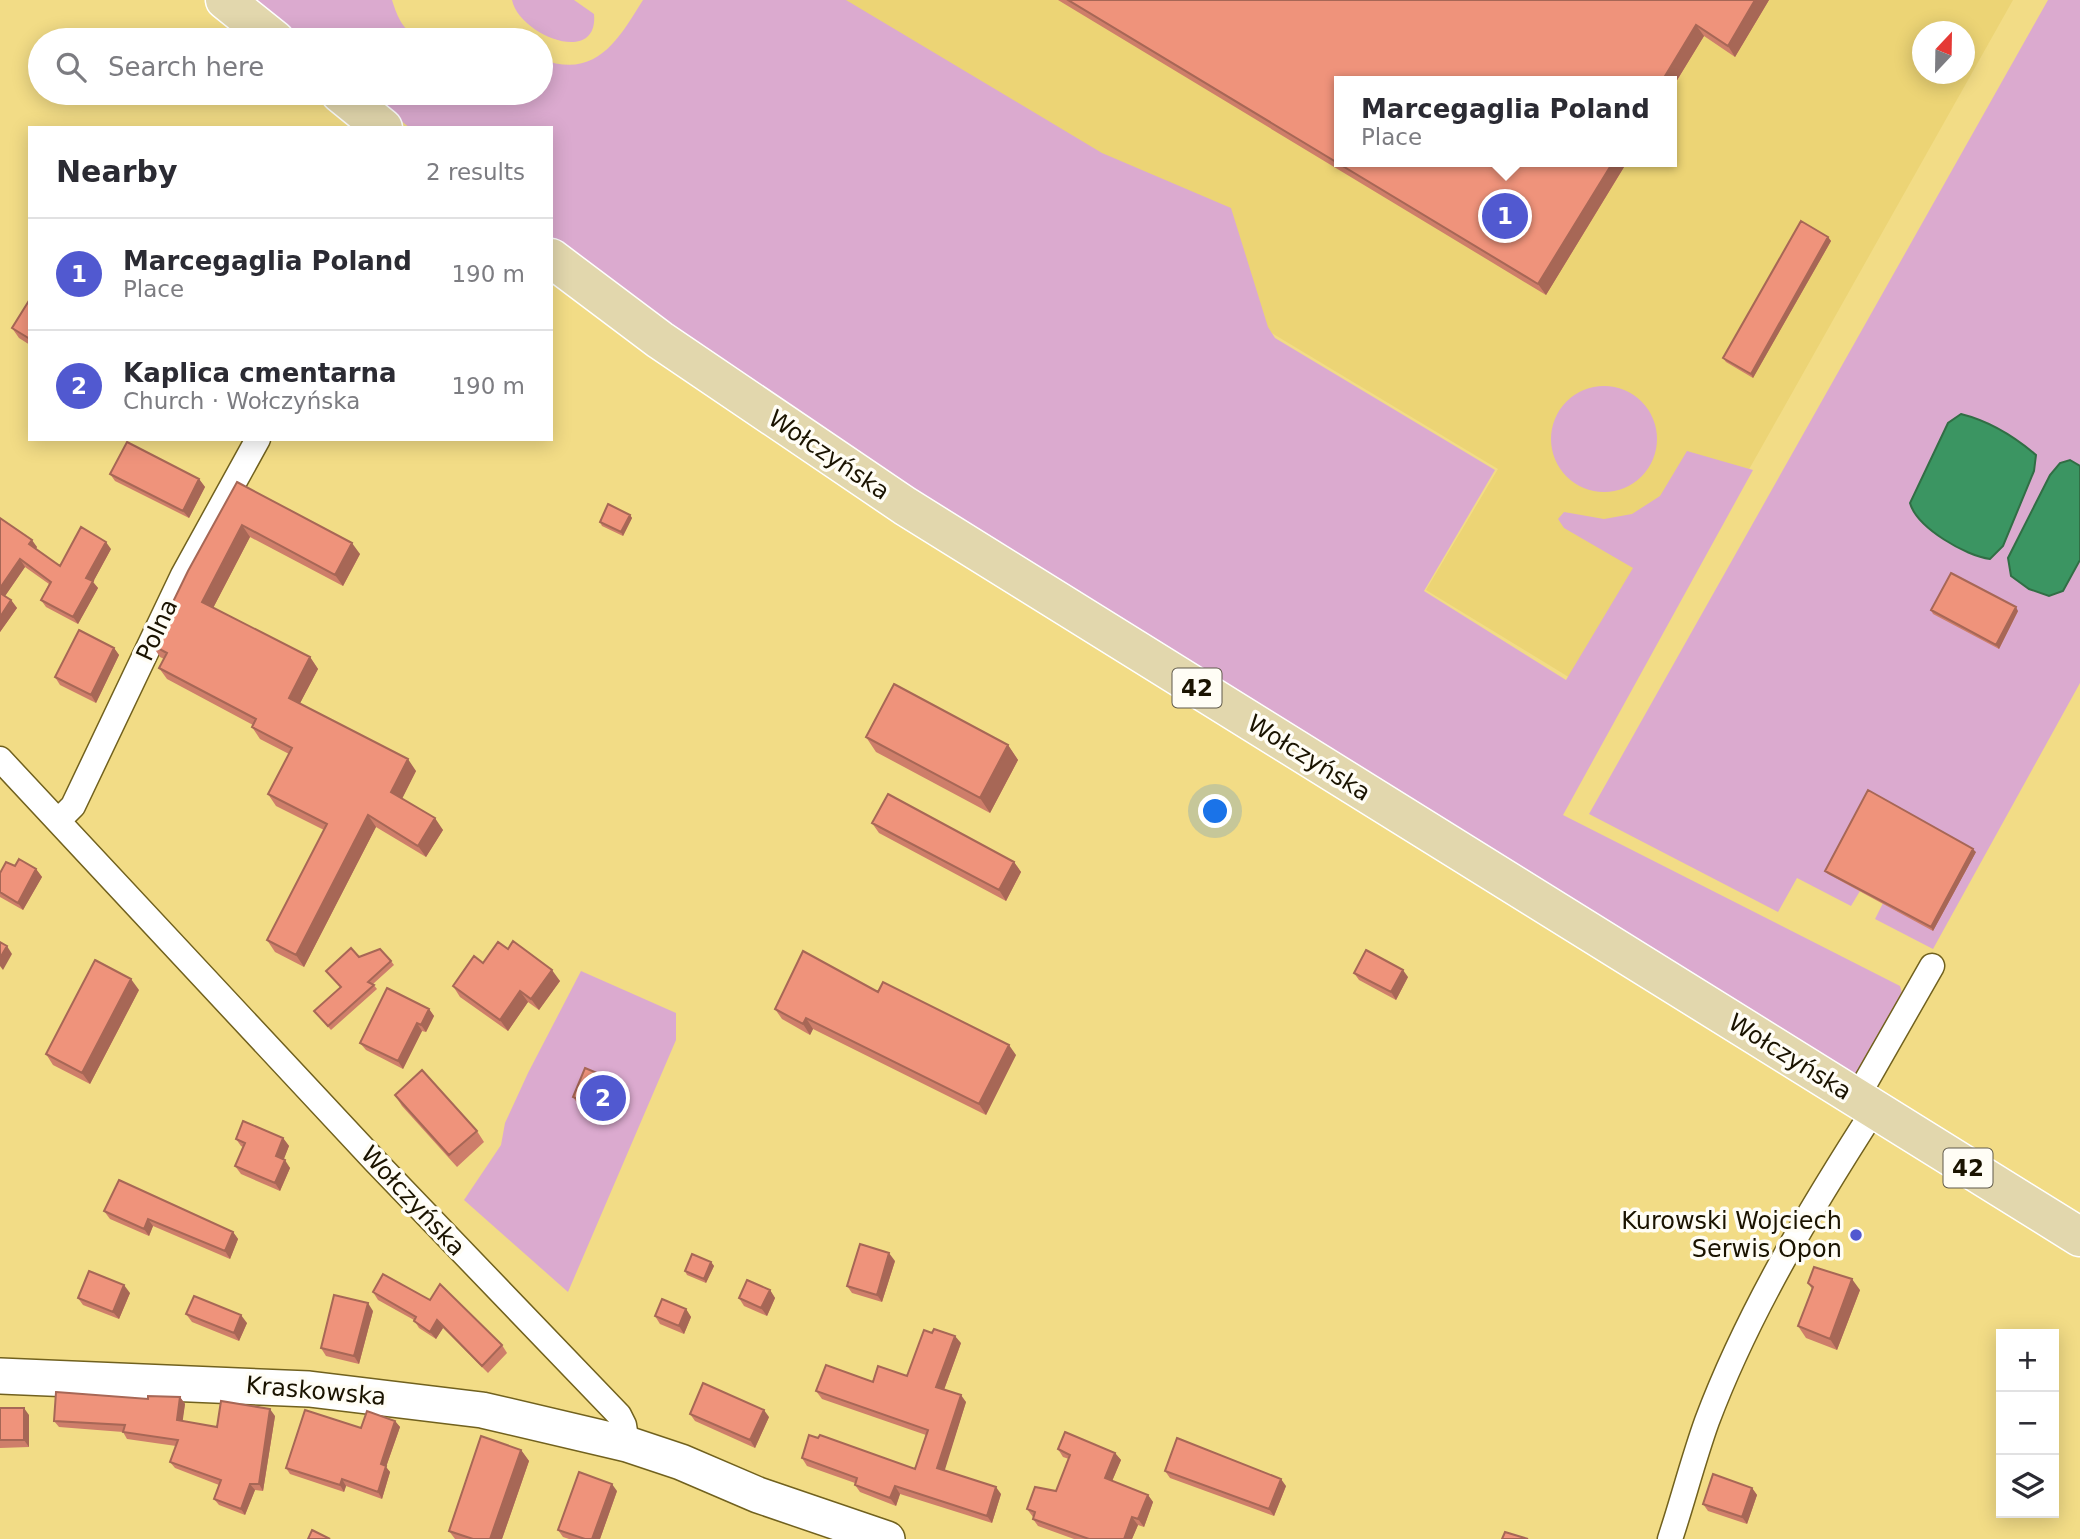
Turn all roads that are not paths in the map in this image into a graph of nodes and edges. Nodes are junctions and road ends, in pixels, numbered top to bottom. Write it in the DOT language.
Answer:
graph roads {
  1 [pos="225,0"];
  2 [pos="260,28"];
  3 [pos="355,105"];
  4 [pos="381,126"];
  5 [pos="553,260"];
  6 [pos="257,441"];
  7 [pos="0,759"];
  8 [pos="58,821"];
  9 [pos="1932,966"];
  10 [pos="1865,1104"];
  11 [pos="2080,1237"];
  12 [pos="0,1376"];
  13 [pos="627,1444"];
  14 [pos="887,1539"];
  15 [pos="1670,1539"];
  1 -- 2 [label="main road"];
  3 -- 4 [label="main road"];
  5 -- 10 [label="main road, Wołczyńska / 42"];
  6 -- 8 [label="street, Polna"];
  7 -- 8 [label="street, Wołczyńska"];
  8 -- 13 [label="street, Wołczyńska"];
  9 -- 10 [label="street"];
  10 -- 11 [label="main road, Wołczyńska / 42"];
  10 -- 15 [label="street"];
  12 -- 13 [label="street, Kraskowska"];
  13 -- 14 [label="street"];
}
